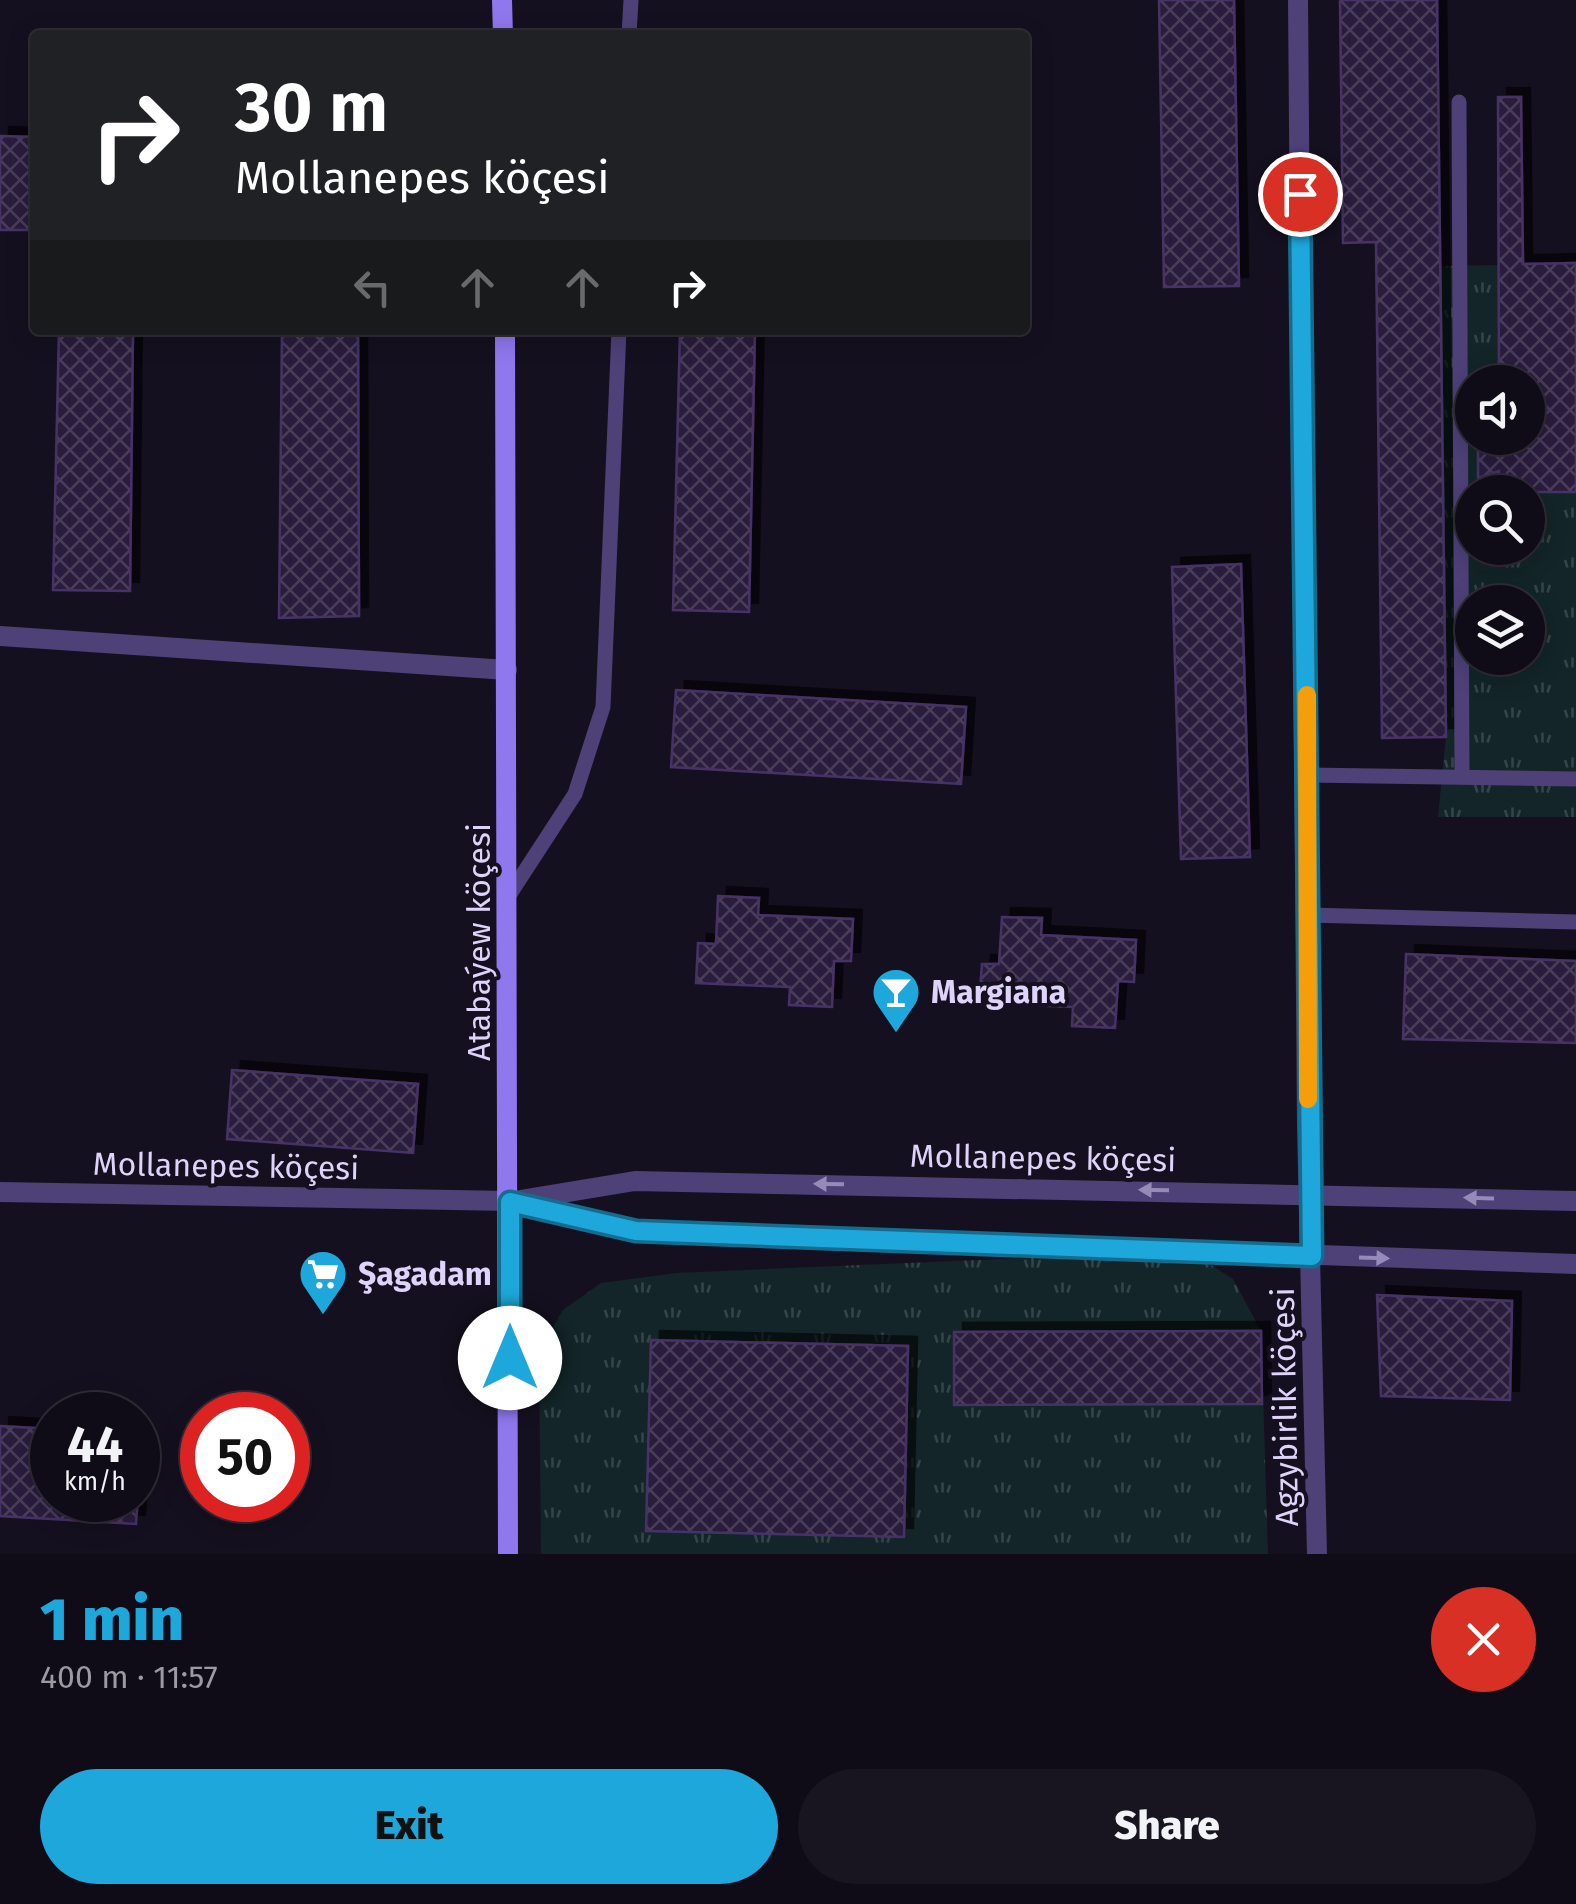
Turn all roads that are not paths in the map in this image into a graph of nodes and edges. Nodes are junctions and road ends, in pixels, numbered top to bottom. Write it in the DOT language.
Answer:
graph roads {
  1 [pos="502,0"];
  2 [pos="630,0"];
  3 [pos="1298,0"];
  4 [pos="503,30"];
  5 [pos="629,30"];
  6 [pos="1460,102"];
  7 [pos="505,335"];
  8 [pos="619,335"];
  9 [pos="0,636"];
  10 [pos="507,670"];
  11 [pos="1308,775"];
  12 [pos="1462,778"];
  13 [pos="1576,779"];
  14 [pos="508,898"];
  15 [pos="1308,915"];
  16 [pos="1576,922"];
  17 [pos="0,1192"];
  18 [pos="1310,1193"];
  19 [pos="1576,1201"];
  20 [pos="510,1202"];
  21 [pos="1312,1256"];
  22 [pos="1576,1264"];
  23 [pos="508,1554"];
  24 [pos="1317,1554"];
  1 -- 4 [label="main road"];
  2 -- 5 [label="lane"];
  3 -- 11 [label="street, Agzybirlik köçesi"];
  6 -- 12 [label="lane"];
  7 -- 10 [label="main road, Atabaýew köçesi"];
  8 -- 14 [label="lane"];
  9 -- 10 [label="street"];
  10 -- 14 [label="main road, Atabaýew köçesi"];
  11 -- 12 [label="lane"];
  11 -- 15 [label="street, Agzybirlik köçesi"];
  12 -- 13 [label="lane"];
  14 -- 20 [label="main road, Atabaýew köçesi"];
  15 -- 16 [label="lane"];
  15 -- 18 [label="street, Agzybirlik köçesi"];
  17 -- 20 [label="street, Mollanepes köçesi"];
  19 -- 18 [label="street, Mollanepes köçesi, one-way"];
  18 -- 20 [label="street, Mollanepes köçesi, one-way"];
  18 -- 21 [label="street, Agzybirlik köçesi"];
  20 -- 21 [label="street, Mollanepes köçesi"];
  20 -- 23 [label="main road, Atabaýew köçesi"];
  21 -- 22 [label="street, Mollanepes köçesi, one-way"];
  21 -- 24 [label="street, Agzybirlik köçesi"];
}
